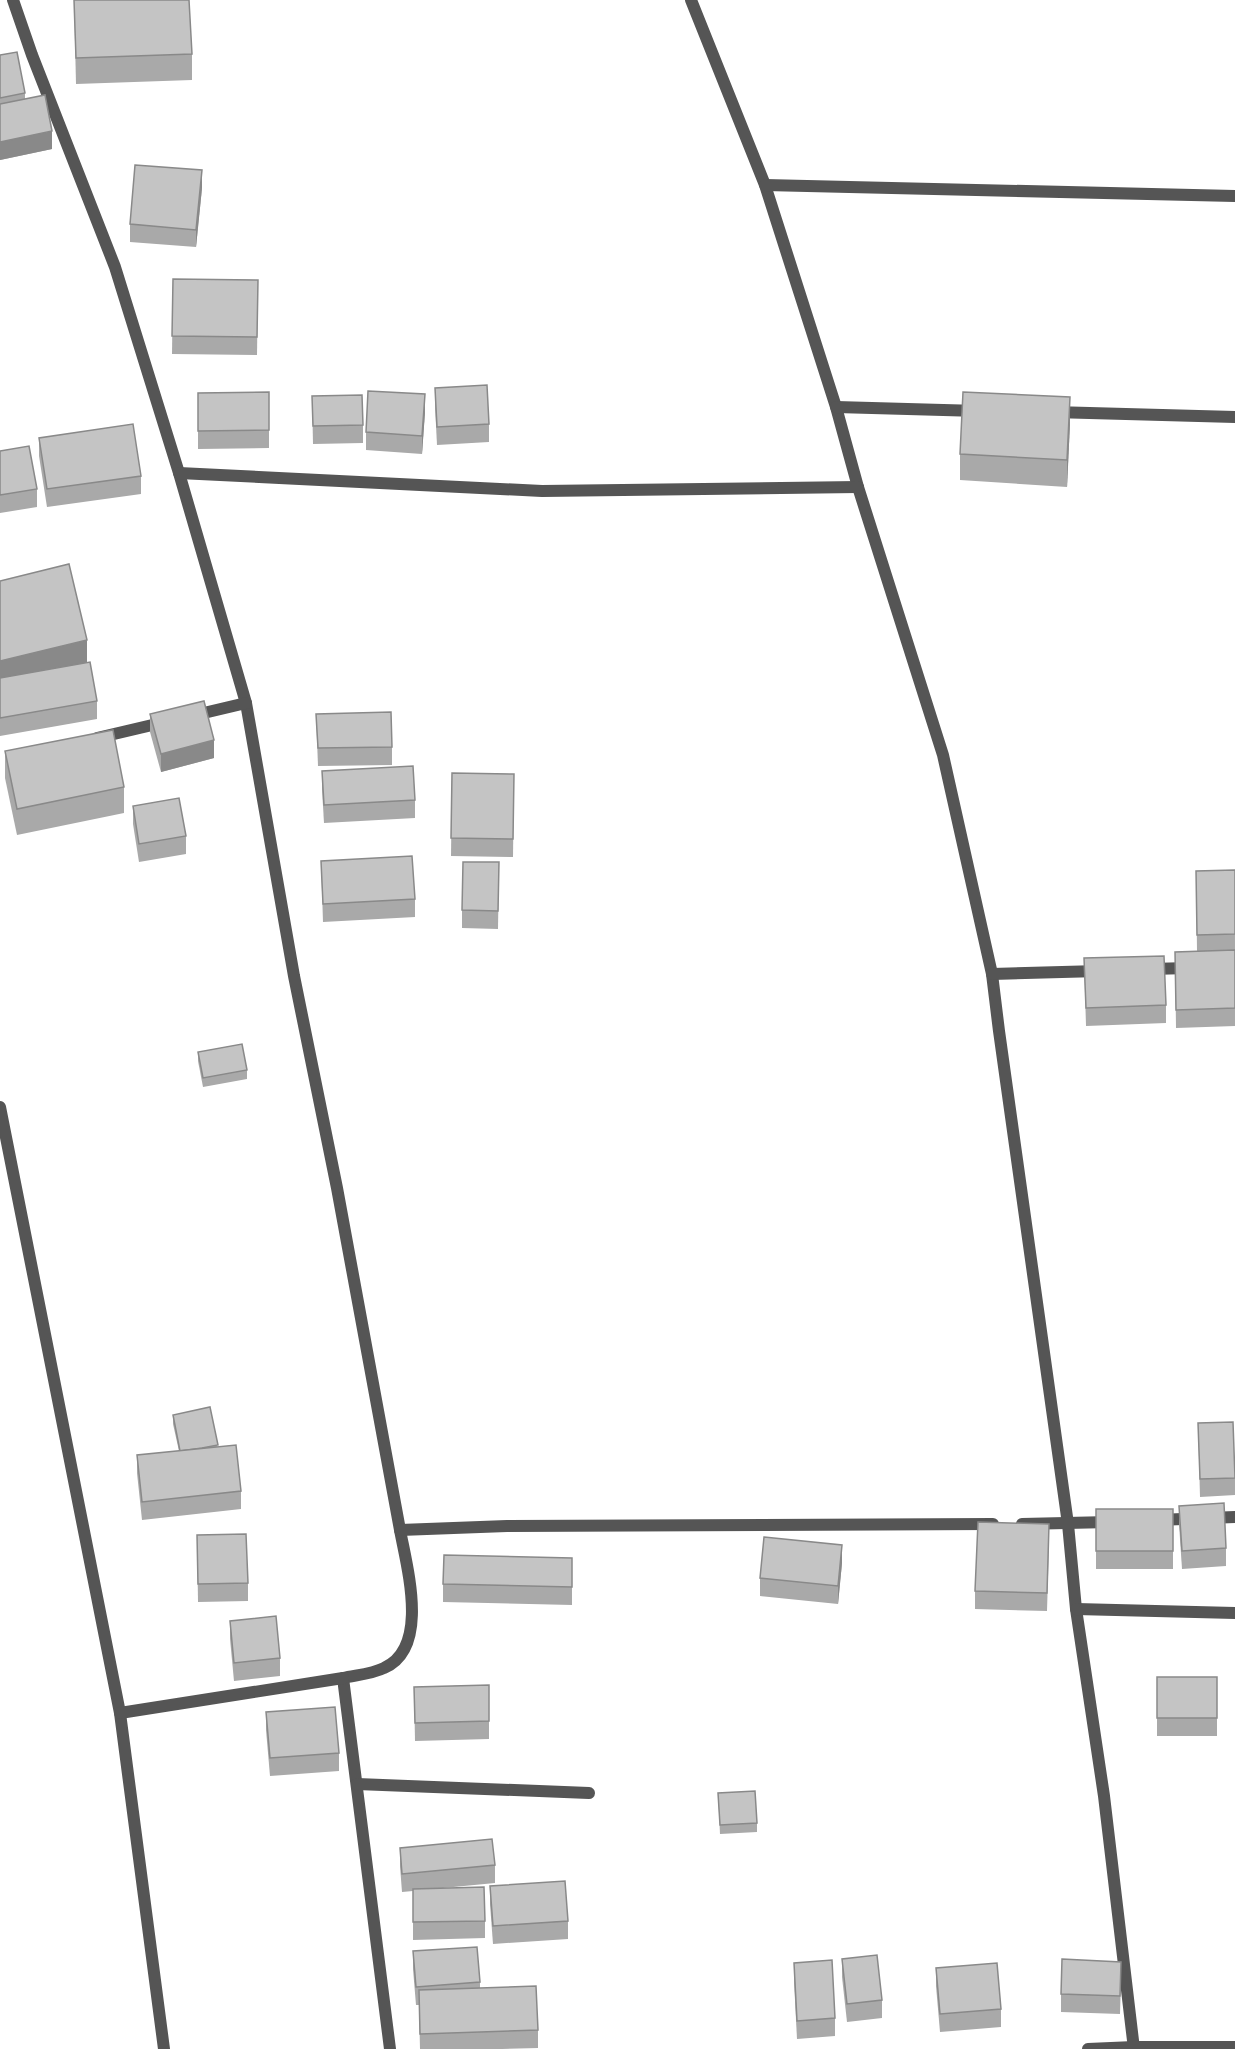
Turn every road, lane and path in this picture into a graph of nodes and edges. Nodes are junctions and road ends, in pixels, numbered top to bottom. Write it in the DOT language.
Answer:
graph roads {
  1 [pos="13,0"];
  2 [pos="691,0"];
  3 [pos="765,185"];
  4 [pos="1235,196"];
  5 [pos="836,407"];
  6 [pos="989,411"];
  7 [pos="1036,412"];
  8 [pos="1235,417"];
  9 [pos="179,473"];
  10 [pos="858,487"];
  11 [pos="246,703"];
  12 [pos="89,740"];
  13 [pos="1200,967"];
  14 [pos="1143,969"];
  15 [pos="1108,970"];
  16 [pos="993,974"];
  17 [pos="0,1107"];
  18 [pos="1235,1517"];
  19 [pos="1068,1524"];
  20 [pos="400,1530"];
  21 [pos="1076,1609"];
  22 [pos="1235,1613"];
  23 [pos="344,1678"];
  24 [pos="120,1713"];
  25 [pos="357,1784"];
  26 [pos="589,1793"];
  27 [pos="1235,2047"];
  28 [pos="1134,2048"];
  29 [pos="164,2049"];
  30 [pos="390,2049"];
  31 [pos="1088,2049"];
  1 -- 9 [label="street"];
  2 -- 3 [label="street"];
  3 -- 4 [label="street"];
  3 -- 5 [label="street"];
  5 -- 6 [label="street"];
  5 -- 10 [label="street"];
  7 -- 8 [label="street"];
  9 -- 10 [label="street"];
  9 -- 11 [label="street"];
  10 -- 16 [label="street"];
  11 -- 12 [label="street"];
  11 -- 20 [label="street"];
  13 -- 14 [label="street"];
  15 -- 16 [label="street"];
  16 -- 19 [label="street"];
  17 -- 24 [label="street"];
  18 -- 19 [label="street"];
  19 -- 20 [label="street"];
  19 -- 21 [label="street"];
  20 -- 23 [label="street"];
  21 -- 22 [label="street"];
  21 -- 28 [label="street"];
  23 -- 24 [label="street"];
  23 -- 25 [label="street"];
  24 -- 29 [label="street"];
  25 -- 26 [label="street"];
  25 -- 30 [label="street"];
  27 -- 28 [label="street"];
  28 -- 31 [label="street"];
}
